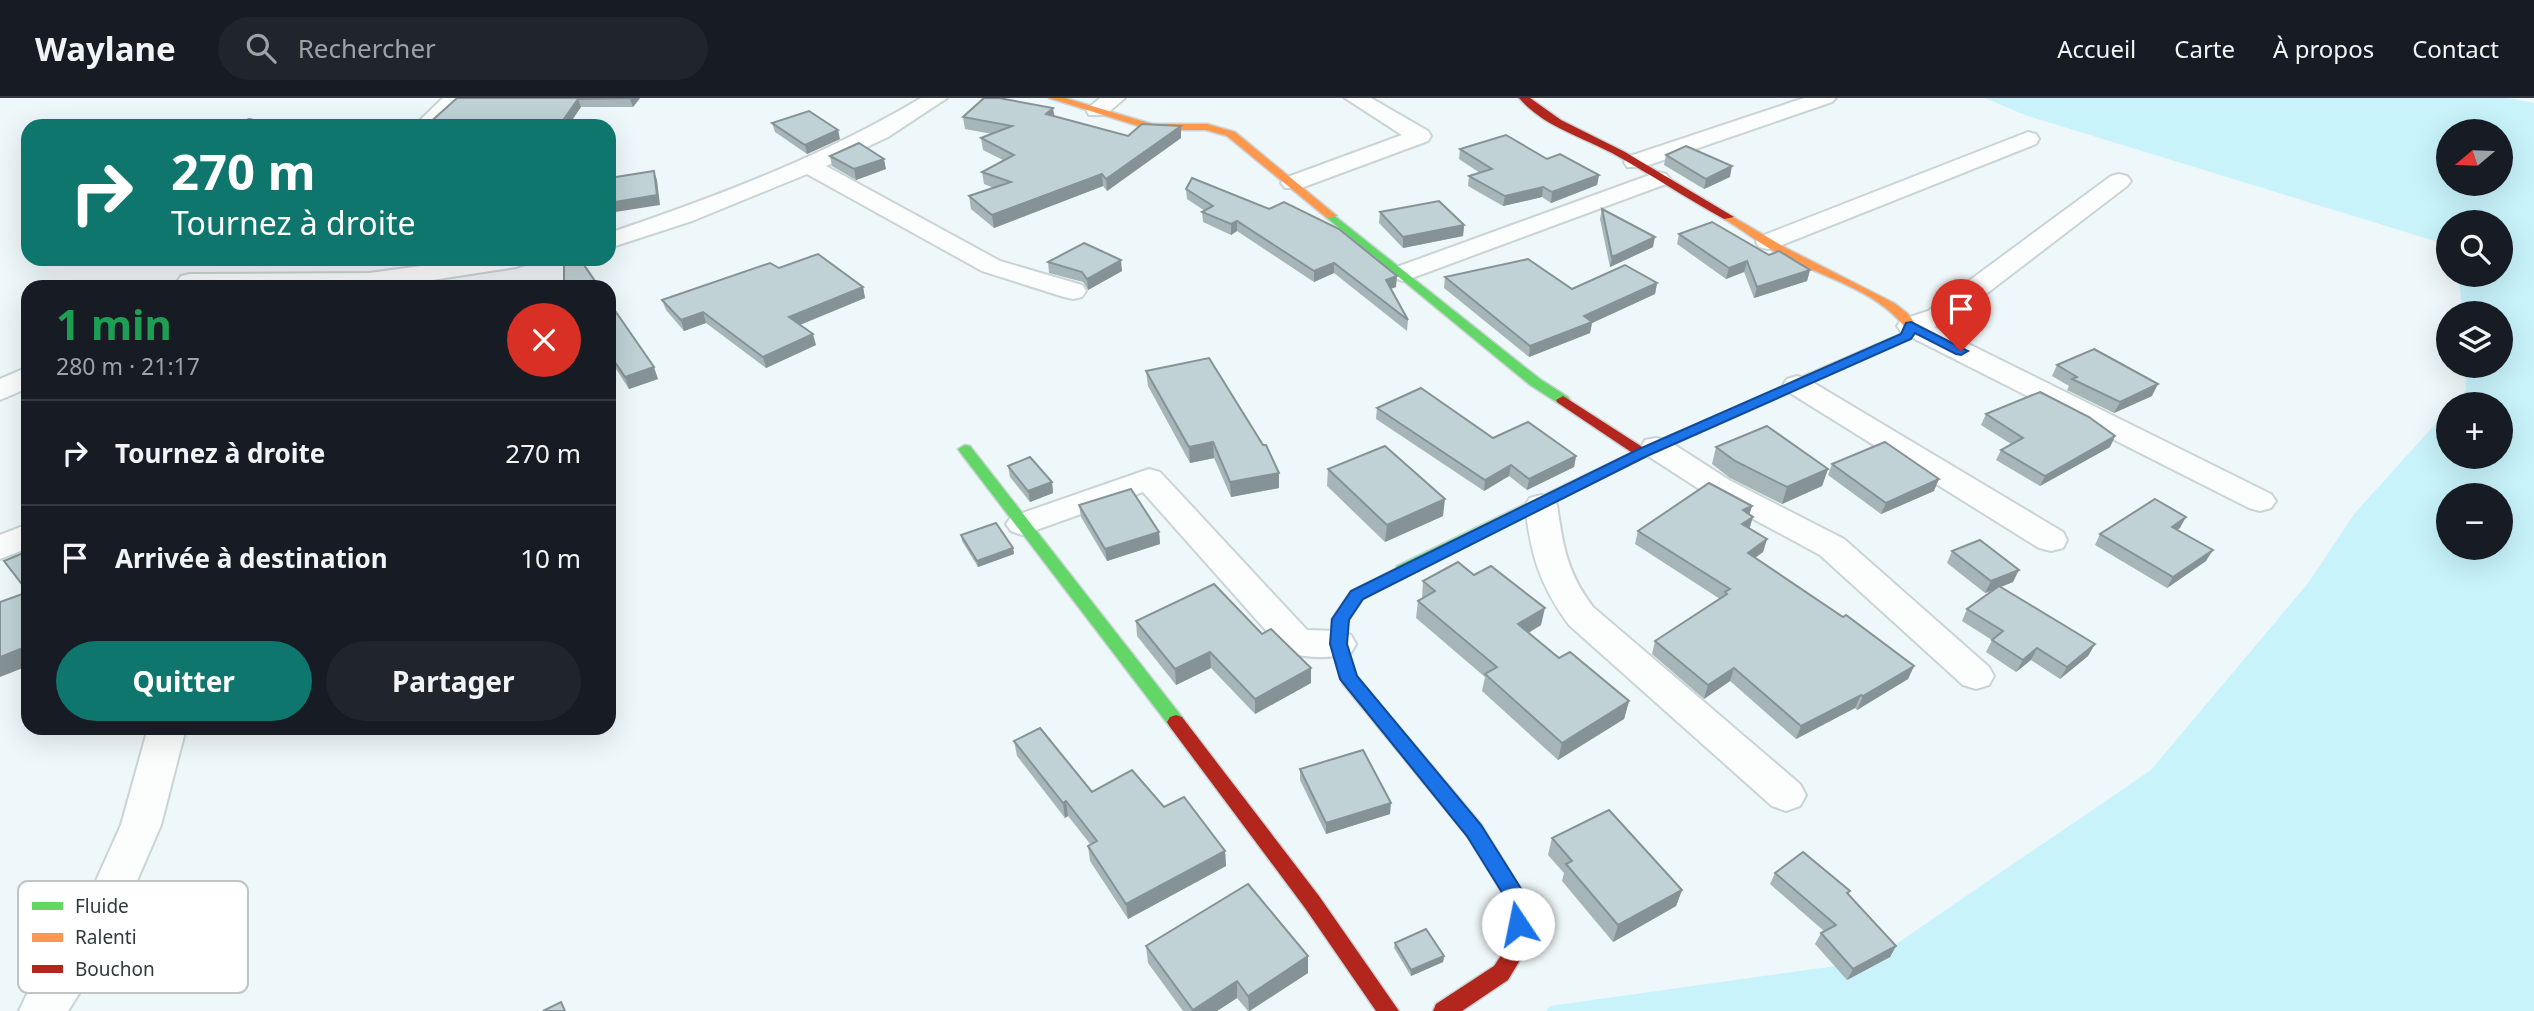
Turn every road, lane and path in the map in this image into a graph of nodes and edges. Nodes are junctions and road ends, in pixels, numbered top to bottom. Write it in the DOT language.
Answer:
graph roads {
  1 [pos="455,98"];
  2 [pos="936,98"];
  3 [pos="1054,98"];
  4 [pos="1356,98"];
  5 [pos="1524,98"];
  6 [pos="1825,98"];
  7 [pos="1105,104"];
  8 [pos="432,119"];
  9 [pos="2028,139"];
  10 [pos="1634,162"];
  11 [pos="808,165"];
  12 [pos="1658,178"];
  13 [pos="2119,181"];
  14 [pos="1293,183"];
  15 [pos="616,239"];
  16 [pos="1768,242"];
  17 [pos="218,266"];
  18 [pos="474,266"];
  19 [pos="1403,273"];
  20 [pos="194,280"];
  21 [pos="391,280"];
  22 [pos="1073,292"];
  23 [pos="1911,326"];
  24 [pos="21,380"];
  25 [pos="1797,385"];
  26 [pos="0,391"];
  27 [pos="965,449"];
  28 [pos="1649,450"];
  29 [pos="2260,501"];
  30 [pos="1541,505"];
  31 [pos="1022,524"];
  32 [pos="21,538"];
  33 [pos="2051,540"];
  34 [pos="0,548"];
  35 [pos="1338,644"];
  36 [pos="1976,676"];
  37 [pos="165,735"];
  38 [pos="1786,795"];
  39 [pos="116,881"];
  40 [pos="54,993"];
  41 [pos="42,1011"];
  42 [pos="1388,1011"];
  43 [pos="1444,1011"];
  1 -- 8 [label="street"];
  2 -- 11 [label="street"];
  3 -- 7 [label="street"];
  4 -- 14 [label="street"];
  5 -- 10 [label="street"];
  6 -- 10 [label="street"];
  7 -- 14 [label="street"];
  9 -- 16 [label="street"];
  10 -- 12 [label="street"];
  11 -- 15 [label="street"];
  11 -- 22 [label="street"];
  12 -- 16 [label="street"];
  12 -- 19 [label="street"];
  13 -- 23 [label="street"];
  14 -- 19 [label="street"];
  16 -- 23 [label="street"];
  17 -- 20 [label="street"];
  18 -- 21 [label="street"];
  19 -- 28 [label="street"];
  23 -- 25 [label="street"];
  23 -- 29 [label="street"];
  24 -- 26 [label="street"];
  25 -- 28 [label="street"];
  25 -- 33 [label="street"];
  27 -- 31 [label="street"];
  28 -- 30 [label="street"];
  28 -- 36 [label="street"];
  30 -- 35 [label="street"];
  30 -- 38 [label="street"];
  31 -- 35 [label="street"];
  31 -- 42 [label="street"];
  32 -- 34 [label="street"];
  35 -- 43 [label="street"];
  37 -- 39 [label="street"];
  40 -- 41 [label="street"];
}
